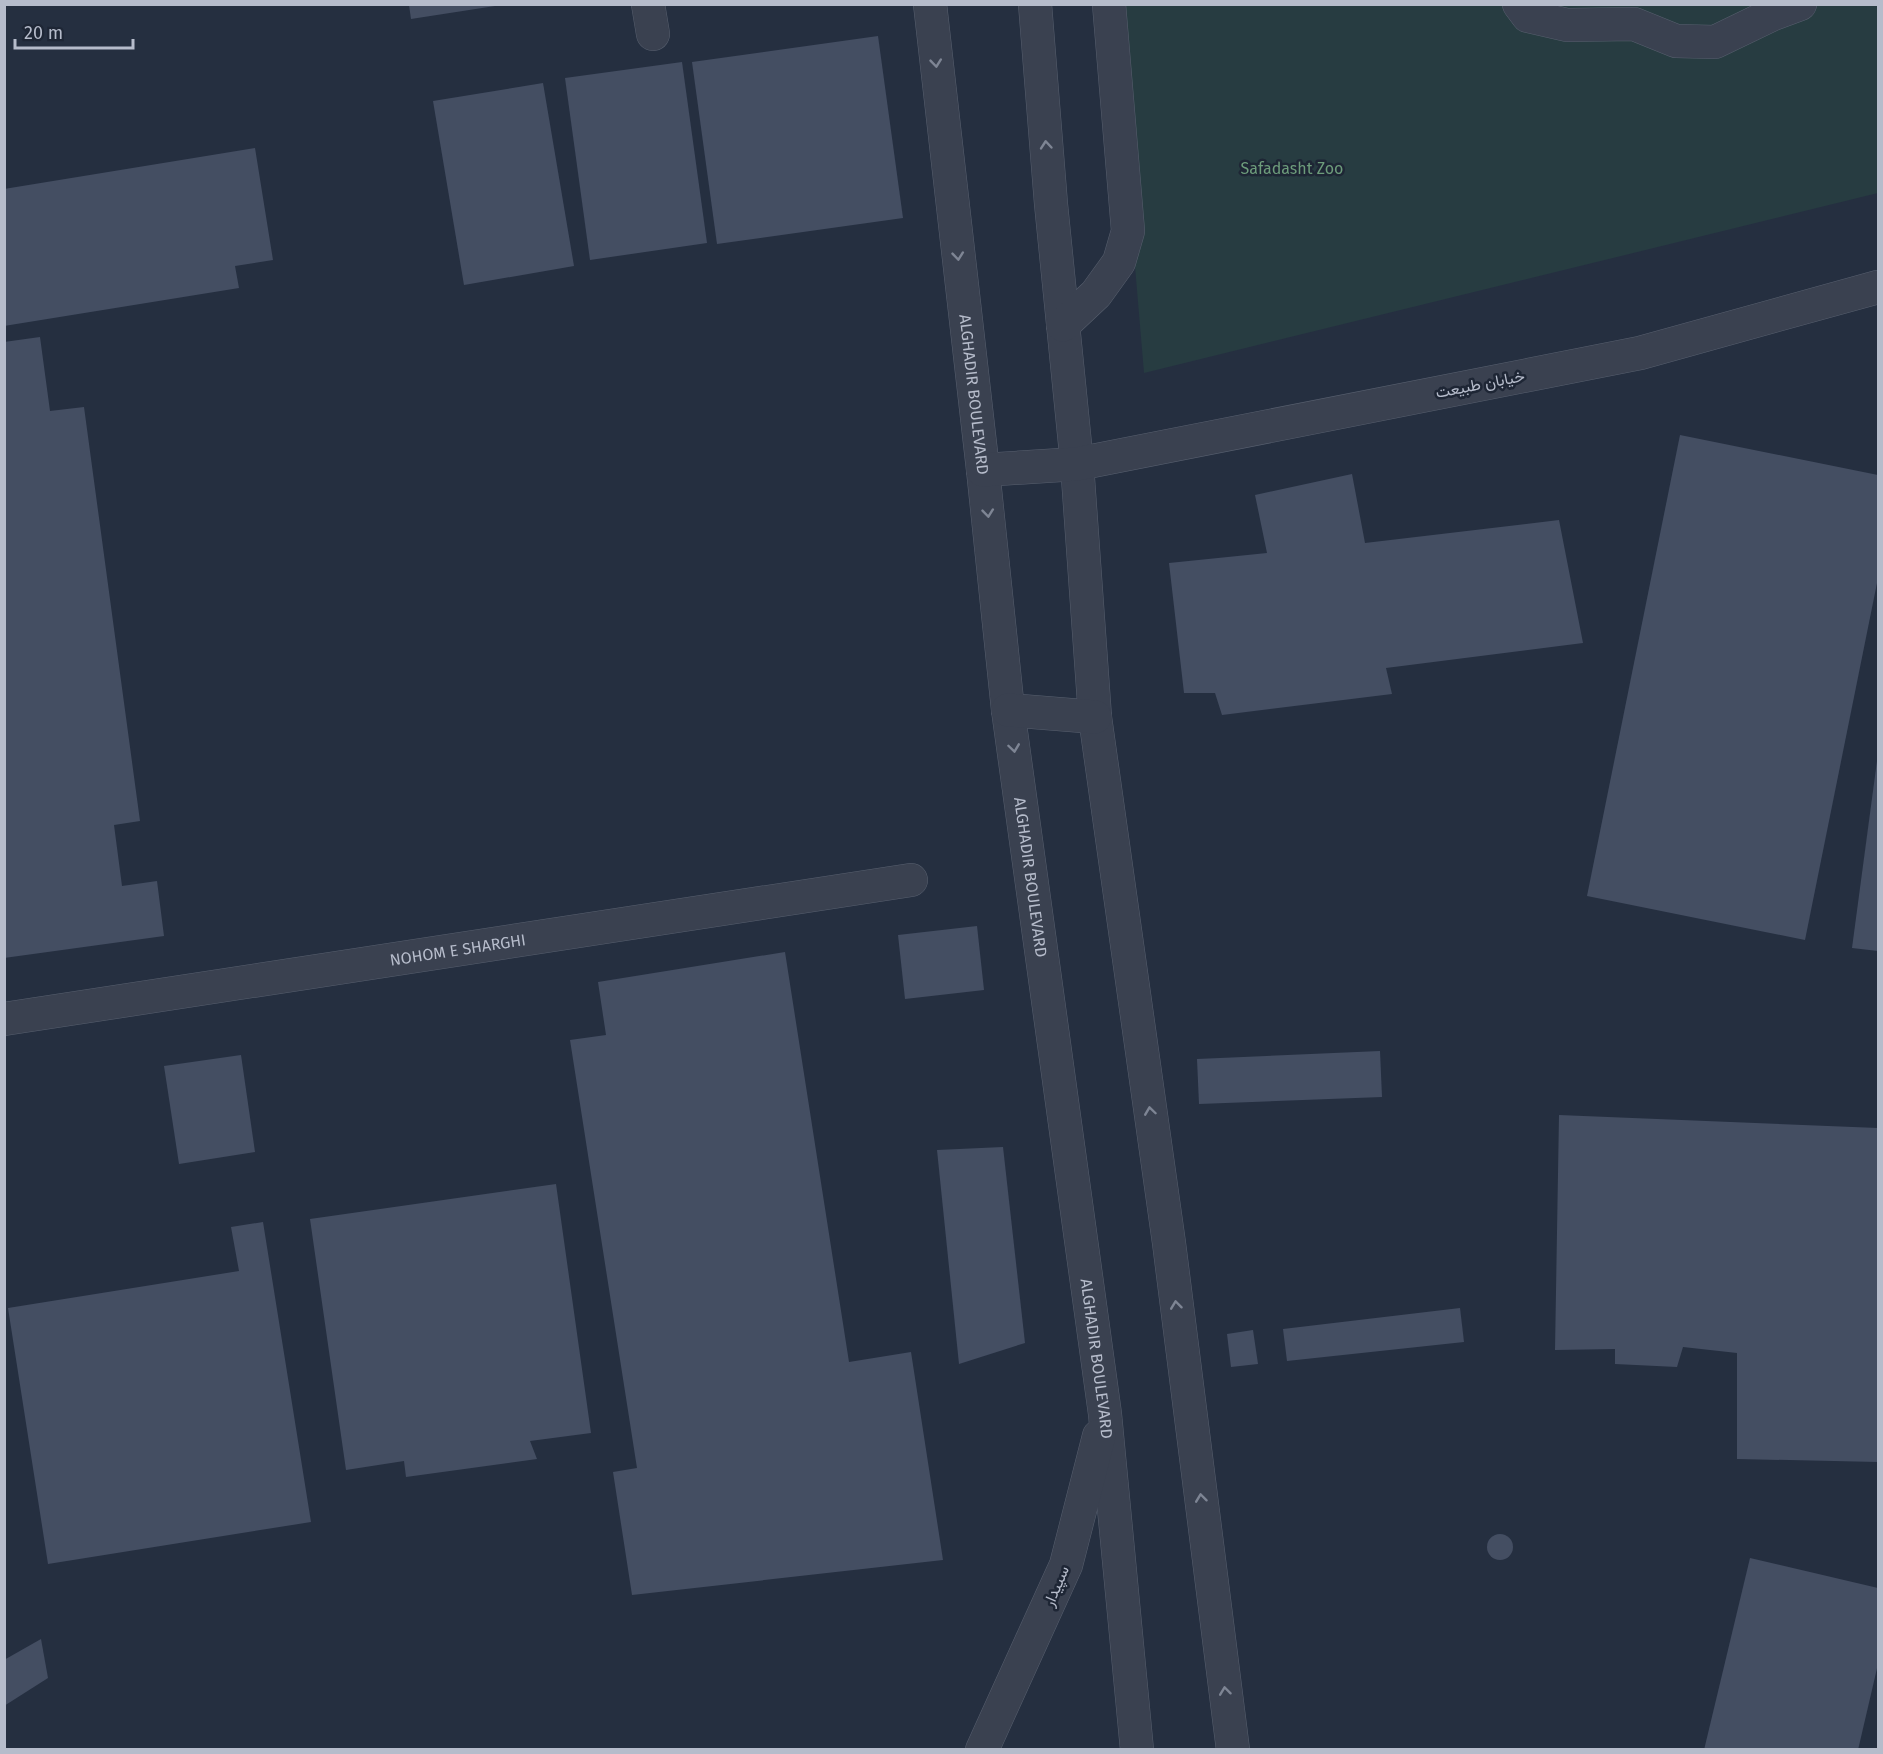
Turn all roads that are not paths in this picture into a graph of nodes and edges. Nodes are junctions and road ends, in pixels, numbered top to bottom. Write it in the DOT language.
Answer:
graph roads {
  1 [pos="930,4"];
  2 [pos="1035,4"];
  3 [pos="1109,4"];
  4 [pos="1519,4"];
  5 [pos="1800,4"];
  6 [pos="1878,287"];
  7 [pos="1063,325"];
  8 [pos="1077,464"];
  9 [pos="983,470"];
  10 [pos="1008,710"];
  11 [pos="1095,717"];
  12 [pos="911,880"];
  13 [pos="4,1019"];
  14 [pos="1105,1414"];
  15 [pos="982,1749"];
  16 [pos="1137,1749"];
  17 [pos="1233,1749"];
  1 -- 9 [label="street, ALGHADIR BOULEVARD, one-way"];
  7 -- 2 [label="street, one-way"];
  3 -- 7 [label="street"];
  4 -- 5 [label="street"];
  6 -- 8 [label="street, خیابان طبیعت"];
  7 -- 8 [label="street"];
  8 -- 9 [label="street, خیابان طبیعت"];
  8 -- 11 [label="street"];
  9 -- 10 [label="street, ALGHADIR BOULEVARD, one-way"];
  10 -- 11 [label="street"];
  10 -- 14 [label="street, ALGHADIR BOULEVARD, one-way"];
  17 -- 11 [label="street, one-way"];
  12 -- 13 [label="street, NOHOM E SHARGHI"];
  14 -- 15 [label="street, سپیدار"];
  14 -- 16 [label="street, ALGHADIR BOULEVARD"];
}
